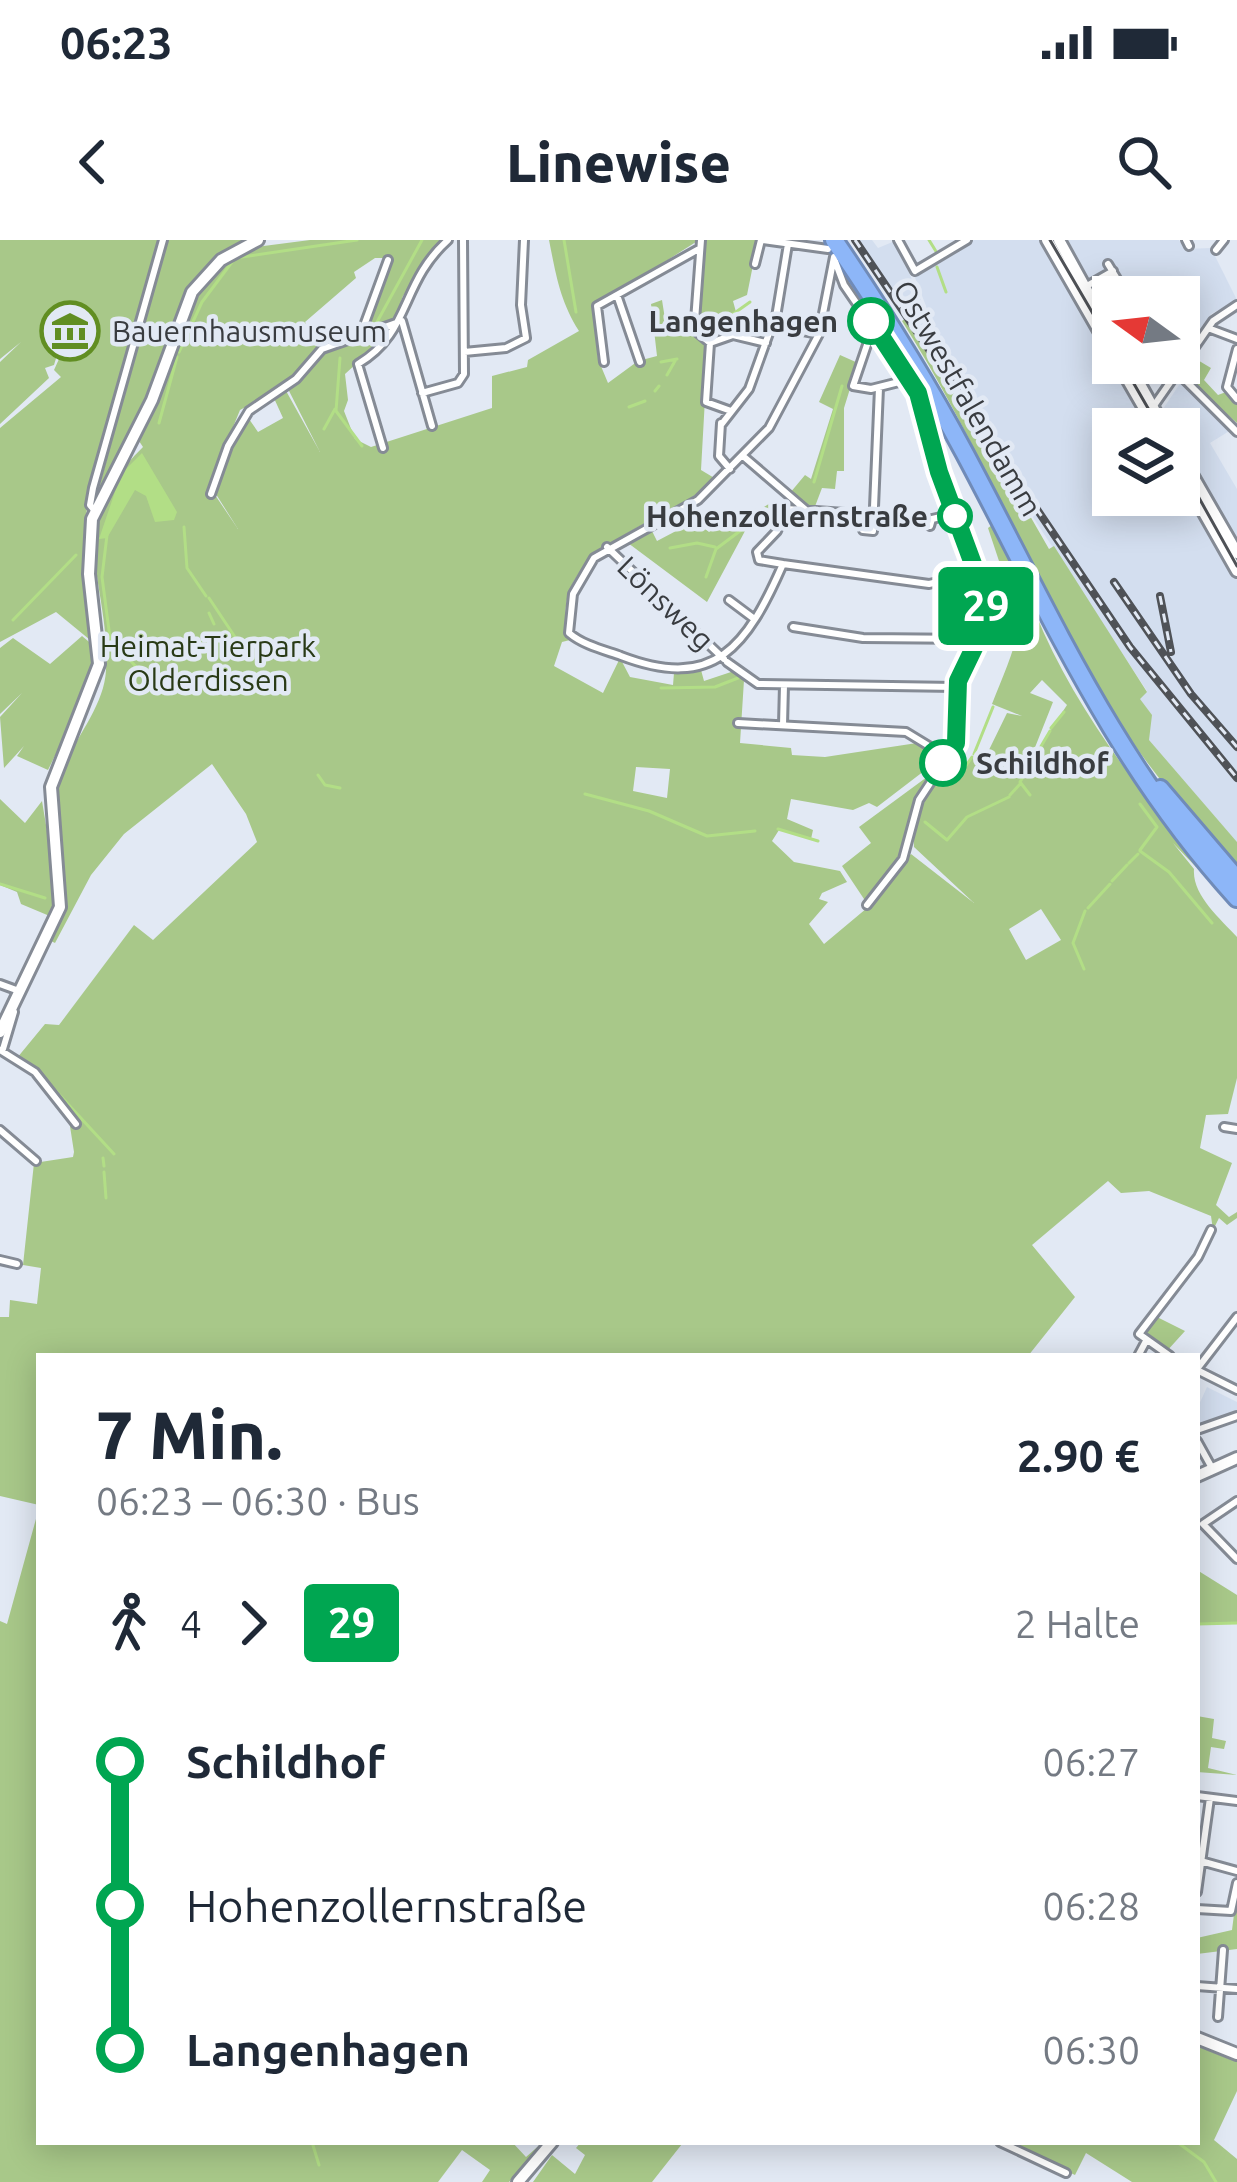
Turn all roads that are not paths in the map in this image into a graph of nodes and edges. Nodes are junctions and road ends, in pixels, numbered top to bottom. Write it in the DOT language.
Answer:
graph roads {
  1 [pos="163,240"];
  2 [pos="258,240"];
  3 [pos="448,240"];
  4 [pos="464,240"];
  5 [pos="524,240"];
  6 [pos="701,240"];
  7 [pos="762,240"];
  8 [pos="898,240"];
  9 [pos="968,240"];
  10 [pos="1047,240"];
  11 [pos="1059,240"];
  12 [pos="1224,240"];
  13 [pos="788,244"];
  14 [pos="834,246"];
  15 [pos="698,250"];
  16 [pos="1216,250"];
  17 [pos="388,260"];
  18 [pos="755,264"];
  19 [pos="841,278"];
  20 [pos="830,281"];
  21 [pos="1092,282"];
  22 [pos="1084,288"];
  23 [pos="617,295"];
  24 [pos="1237,304"];
  25 [pos="1092,307"];
  26 [pos="1092,311"];
  27 [pos="399,322"];
  28 [pos="775,324"];
  29 [pos="855,328"];
  30 [pos="1208,328"];
  31 [pos="362,332"];
  32 [pos="819,334"];
  33 [pos="1237,339"];
  34 [pos="1200,341"];
  35 [pos="710,343"];
  36 [pos="766,343"];
  37 [pos="1237,349"];
  38 [pos="463,352"];
  39 [pos="604,362"];
  40 [pos="640,362"];
  41 [pos="911,380"];
  42 [pos="1170,384"];
  43 [pos="1189,384"];
  44 [pos="879,388"];
  45 [pos="422,393"];
  46 [pos="1237,399"];
  47 [pos="722,408"];
  48 [pos="1150,408"];
  49 [pos="733,411"];
  50 [pos="721,425"];
  51 [pos="432,426"];
  52 [pos="1237,432"];
  53 [pos="383,448"];
  54 [pos="742,456"];
  55 [pos="730,469"];
  56 [pos="1200,484"];
  57 [pos="211,494"];
  58 [pos="1200,506"];
  59 [pos="806,510"];
  60 [pos="95,511"];
  61 [pos="864,514"];
  62 [pos="954,514"];
  63 [pos="874,515"];
  64 [pos="899,518"];
  65 [pos="1231,530"];
  66 [pos="607,547"];
  67 [pos="1237,553"];
  68 [pos="970,556"];
  69 [pos="783,564"];
  70 [pos="1237,571"];
  71 [pos="729,600"];
  72 [pos="753,618"];
  73 [pos="794,627"];
  74 [pos="978,638"];
  75 [pos="725,660"];
  76 [pos="784,685"];
  77 [pos="956,687"];
  78 [pos="738,723"];
  79 [pos="783,725"];
  80 [pos="947,757"];
  81 [pos="1237,882"];
  82 [pos="1237,898"];
  83 [pos="867,905"];
  84 [pos="0,984"];
  85 [pos="17,996"];
  86 [pos="0,1032"];
  87 [pos="2,1049"];
  88 [pos="76,1124"];
  89 [pos="1223,1127"];
  90 [pos="1237,1129"];
  91 [pos="2,1132"];
  92 [pos="0,1146"];
  93 [pos="36,1160"];
  94 [pos="1211,1230"];
  95 [pos="0,1260"];
  96 [pos="17,1264"];
  97 [pos="1237,1317"];
  98 [pos="1146,1341"];
  99 [pos="1140,1353"];
  100 [pos="1165,1353"];
  101 [pos="1200,1366"];
  102 [pos="1200,1372"];
  103 [pos="1237,1390"];
  104 [pos="1237,1416"];
  105 [pos="1200,1429"];
  106 [pos="1200,1446"];
  107 [pos="1237,1458"];
  108 [pos="1213,1468"];
  109 [pos="1200,1474"];
  110 [pos="1237,1501"];
  111 [pos="1237,1559"];
  112 [pos="1200,1796"];
  113 [pos="1210,1798"];
  114 [pos="1237,1802"];
  115 [pos="1201,1862"];
  116 [pos="1237,1871"];
  117 [pos="1237,1882"];
  118 [pos="1200,1909"];
  119 [pos="1223,1950"];
  120 [pos="1200,1986"];
  121 [pos="1220,1988"];
  122 [pos="1237,1989"];
  123 [pos="1217,2017"];
  124 [pos="1200,2039"];
  125 [pos="1237,2054"];
  126 [pos="549,2145"];
  127 [pos="1006,2145"];
  128 [pos="1066,2173"];
  129 [pos="518,2182"];
  1 -- 60 [label="street"];
  2 -- 60 [label="main road"];
  3 -- 27 [label="street"];
  4 -- 38 [label="street"];
  5 -- 38 [label="street"];
  6 -- 15 [label="street"];
  7 -- 13 [label="street"];
  7 -- 18 [label="street"];
  8 -- 9 [label="street"];
  10 -- 26 [label="main road"];
  11 -- 22 [label="main road"];
  12 -- 16 [label="street"];
  13 -- 14 [label="street"];
  13 -- 28 [label="street"];
  14 -- 19 [label="street"];
  14 -- 20 [label="street"];
  14 -- 81 [label="highway, Ostwestfalendamm"];
  14 -- 82 [label="highway, Ostwestfalendamm"];
  15 -- 23 [label="street"];
  15 -- 35 [label="street"];
  17 -- 31 [label="street"];
  19 -- 20 [label="street"];
  19 -- 41 [label="street"];
  20 -- 32 [label="street"];
  21 -- 22 [label="street"];
  22 -- 25 [label="main road"];
  23 -- 39 [label="street"];
  23 -- 40 [label="street"];
  24 -- 30 [label="street"];
  27 -- 31 [label="street"];
  27 -- 45 [label="street"];
  27 -- 53 [label="street"];
  28 -- 32 [label="street"];
  28 -- 36 [label="street"];
  29 -- 44 [label="street"];
  30 -- 33 [label="street"];
  30 -- 34 [label="street"];
  31 -- 57 [label="street"];
  32 -- 54 [label="street"];
  35 -- 36 [label="street"];
  35 -- 47 [label="street"];
  36 -- 49 [label="street"];
  37 -- 46 [label="street"];
  38 -- 45 [label="street"];
  41 -- 44 [label="street"];
  41 -- 62 [label="street"];
  42 -- 48 [label="street"];
  43 -- 52 [label="street"];
  44 -- 63 [label="street"];
  45 -- 51 [label="street"];
  47 -- 49 [label="street"];
  47 -- 50 [label="street"];
  49 -- 50 [label="street"];
  50 -- 55 [label="street"];
  54 -- 55 [label="street"];
  54 -- 59 [label="street"];
  55 -- 66 [label="street"];
  56 -- 65 [label="main road"];
  58 -- 70 [label="main road"];
  59 -- 61 [label="street"];
  59 -- 69 [label="street"];
  60 -- 85 [label="main road"];
  61 -- 63 [label="street"];
  61 -- 63 [label="street"];
  62 -- 64 [label="street"];
  62 -- 68 [label="street"];
  65 -- 67 [label="main road"];
  66 -- 75 [label="street, Lönsweg"];
  66 -- 75 [label="street"];
  68 -- 69 [label="street"];
  68 -- 74 [label="street"];
  69 -- 72 [label="street"];
  71 -- 72 [label="street"];
  72 -- 75 [label="street"];
  73 -- 74 [label="street"];
  74 -- 77 [label="street"];
  75 -- 76 [label="street"];
  76 -- 77 [label="street"];
  76 -- 79 [label="street"];
  77 -- 80 [label="street"];
  78 -- 79 [label="street"];
  79 -- 80 [label="street"];
  80 -- 83 [label="street"];
  84 -- 85 [label="street"];
  85 -- 86 [label="main road"];
  85 -- 87 [label="street"];
  87 -- 88 [label="street"];
  89 -- 90 [label="street"];
  91 -- 92 [label="street"];
  91 -- 93 [label="street"];
  94 -- 98 [label="street"];
  95 -- 96 [label="street"];
  97 -- 101 [label="street"];
  98 -- 99 [label="street"];
  98 -- 100 [label="street"];
  102 -- 103 [label="street"];
  104 -- 105 [label="street"];
  106 -- 108 [label="street"];
  107 -- 108 [label="main road"];
  108 -- 109 [label="main road"];
  110 -- 111 [label="street"];
  112 -- 113 [label="street"];
  113 -- 114 [label="street"];
  113 -- 115 [label="street"];
  115 -- 116 [label="street"];
  117 -- 118 [label="street"];
  119 -- 121 [label="street"];
  120 -- 121 [label="street"];
  121 -- 122 [label="street"];
  121 -- 123 [label="street"];
  124 -- 125 [label="main road"];
  126 -- 129 [label="main road"];
  127 -- 128 [label="street"];
}
